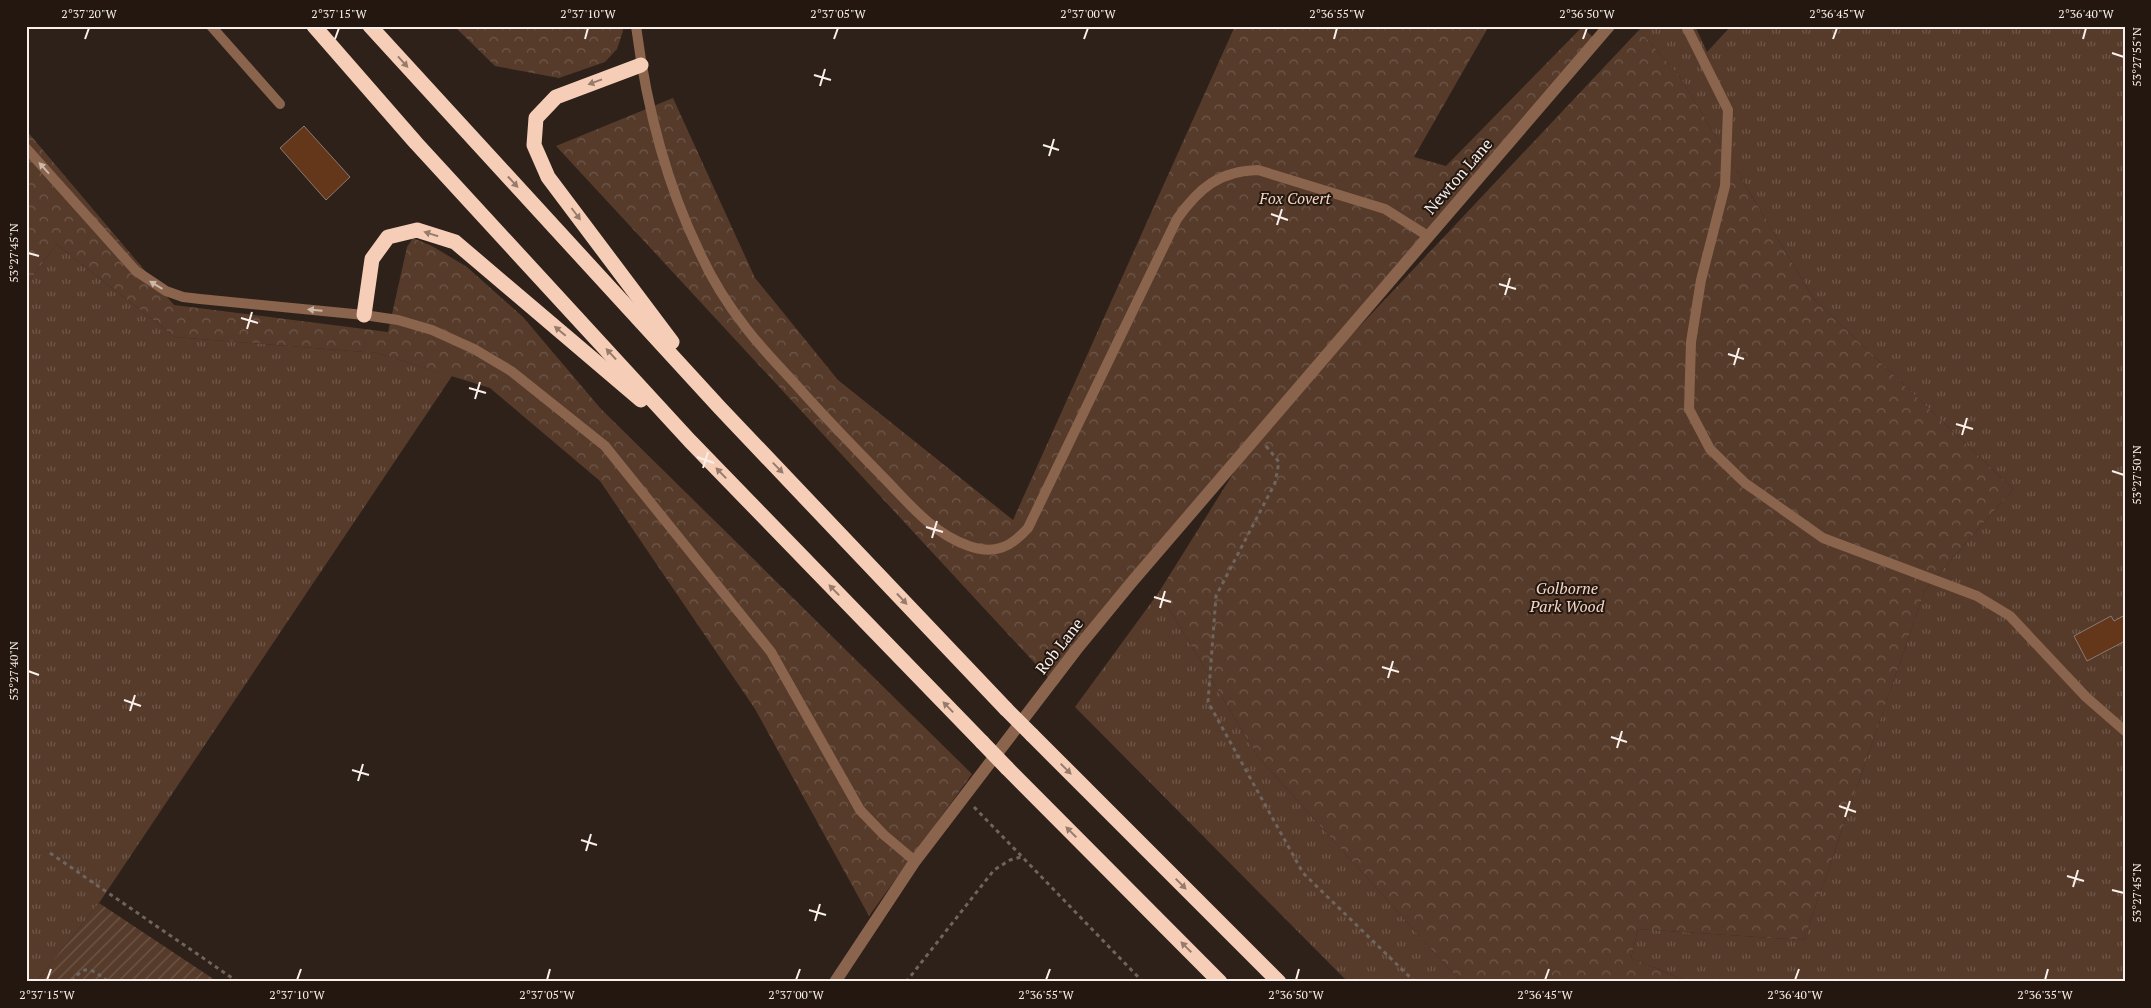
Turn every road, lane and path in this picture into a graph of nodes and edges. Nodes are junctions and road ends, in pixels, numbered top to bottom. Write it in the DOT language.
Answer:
graph roads {
  1 [pos="212,26"];
  2 [pos="314,26"];
  3 [pos="370,26"];
  4 [pos="636,26"];
  5 [pos="1610,26"];
  6 [pos="1686,26"];
  7 [pos="641,65"];
  8 [pos="280,104"];
  9 [pos="26,148"];
  10 [pos="1428,236"];
  11 [pos="364,315"];
  12 [pos="1333,349"];
  13 [pos="720,408"];
  14 [pos="1256,436"];
  15 [pos="690,441"];
  16 [pos="2125,731"];
  17 [pos="963,796"];
  18 [pos="50,853"];
  19 [pos="1021,856"];
  20 [pos="915,861"];
  21 [pos="72,982"];
  22 [pos="109,982"];
  23 [pos="238,982"];
  24 [pos="835,982"];
  25 [pos="906,982"];
  26 [pos="1143,982"];
  27 [pos="1220,982"];
  28 [pos="1279,982"];
  29 [pos="1415,982"];
  1 -- 8 [label="lane"];
  15 -- 2 [label="highway, one-way"];
  3 -- 13 [label="highway, one-way"];
  4 -- 7 [label="lane"];
  5 -- 10 [label="street, Newton Lane"];
  6 -- 16 [label="lane"];
  7 -- 10 [label="lane"];
  7 -- 13 [label="highway, one-way"];
  11 -- 9 [label="lane, one-way"];
  10 -- 12 [label="street, Newton Lane"];
  15 -- 11 [label="highway, one-way"];
  11 -- 20 [label="lane"];
  12 -- 14 [label="street, Rob Lane"];
  13 -- 28 [label="highway, one-way, bridge"];
  14 -- 17 [label="street, Rob Lane"];
  14 -- 29 [label="path"];
  27 -- 15 [label="highway, one-way, bridge"];
  17 -- 19 [label="path"];
  17 -- 20 [label="street, Rob Lane"];
  18 -- 23 [label="path"];
  19 -- 25 [label="path"];
  19 -- 26 [label="path"];
  20 -- 24 [label="street, Rob Lane"];
  21 -- 22 [label="path"];
}
